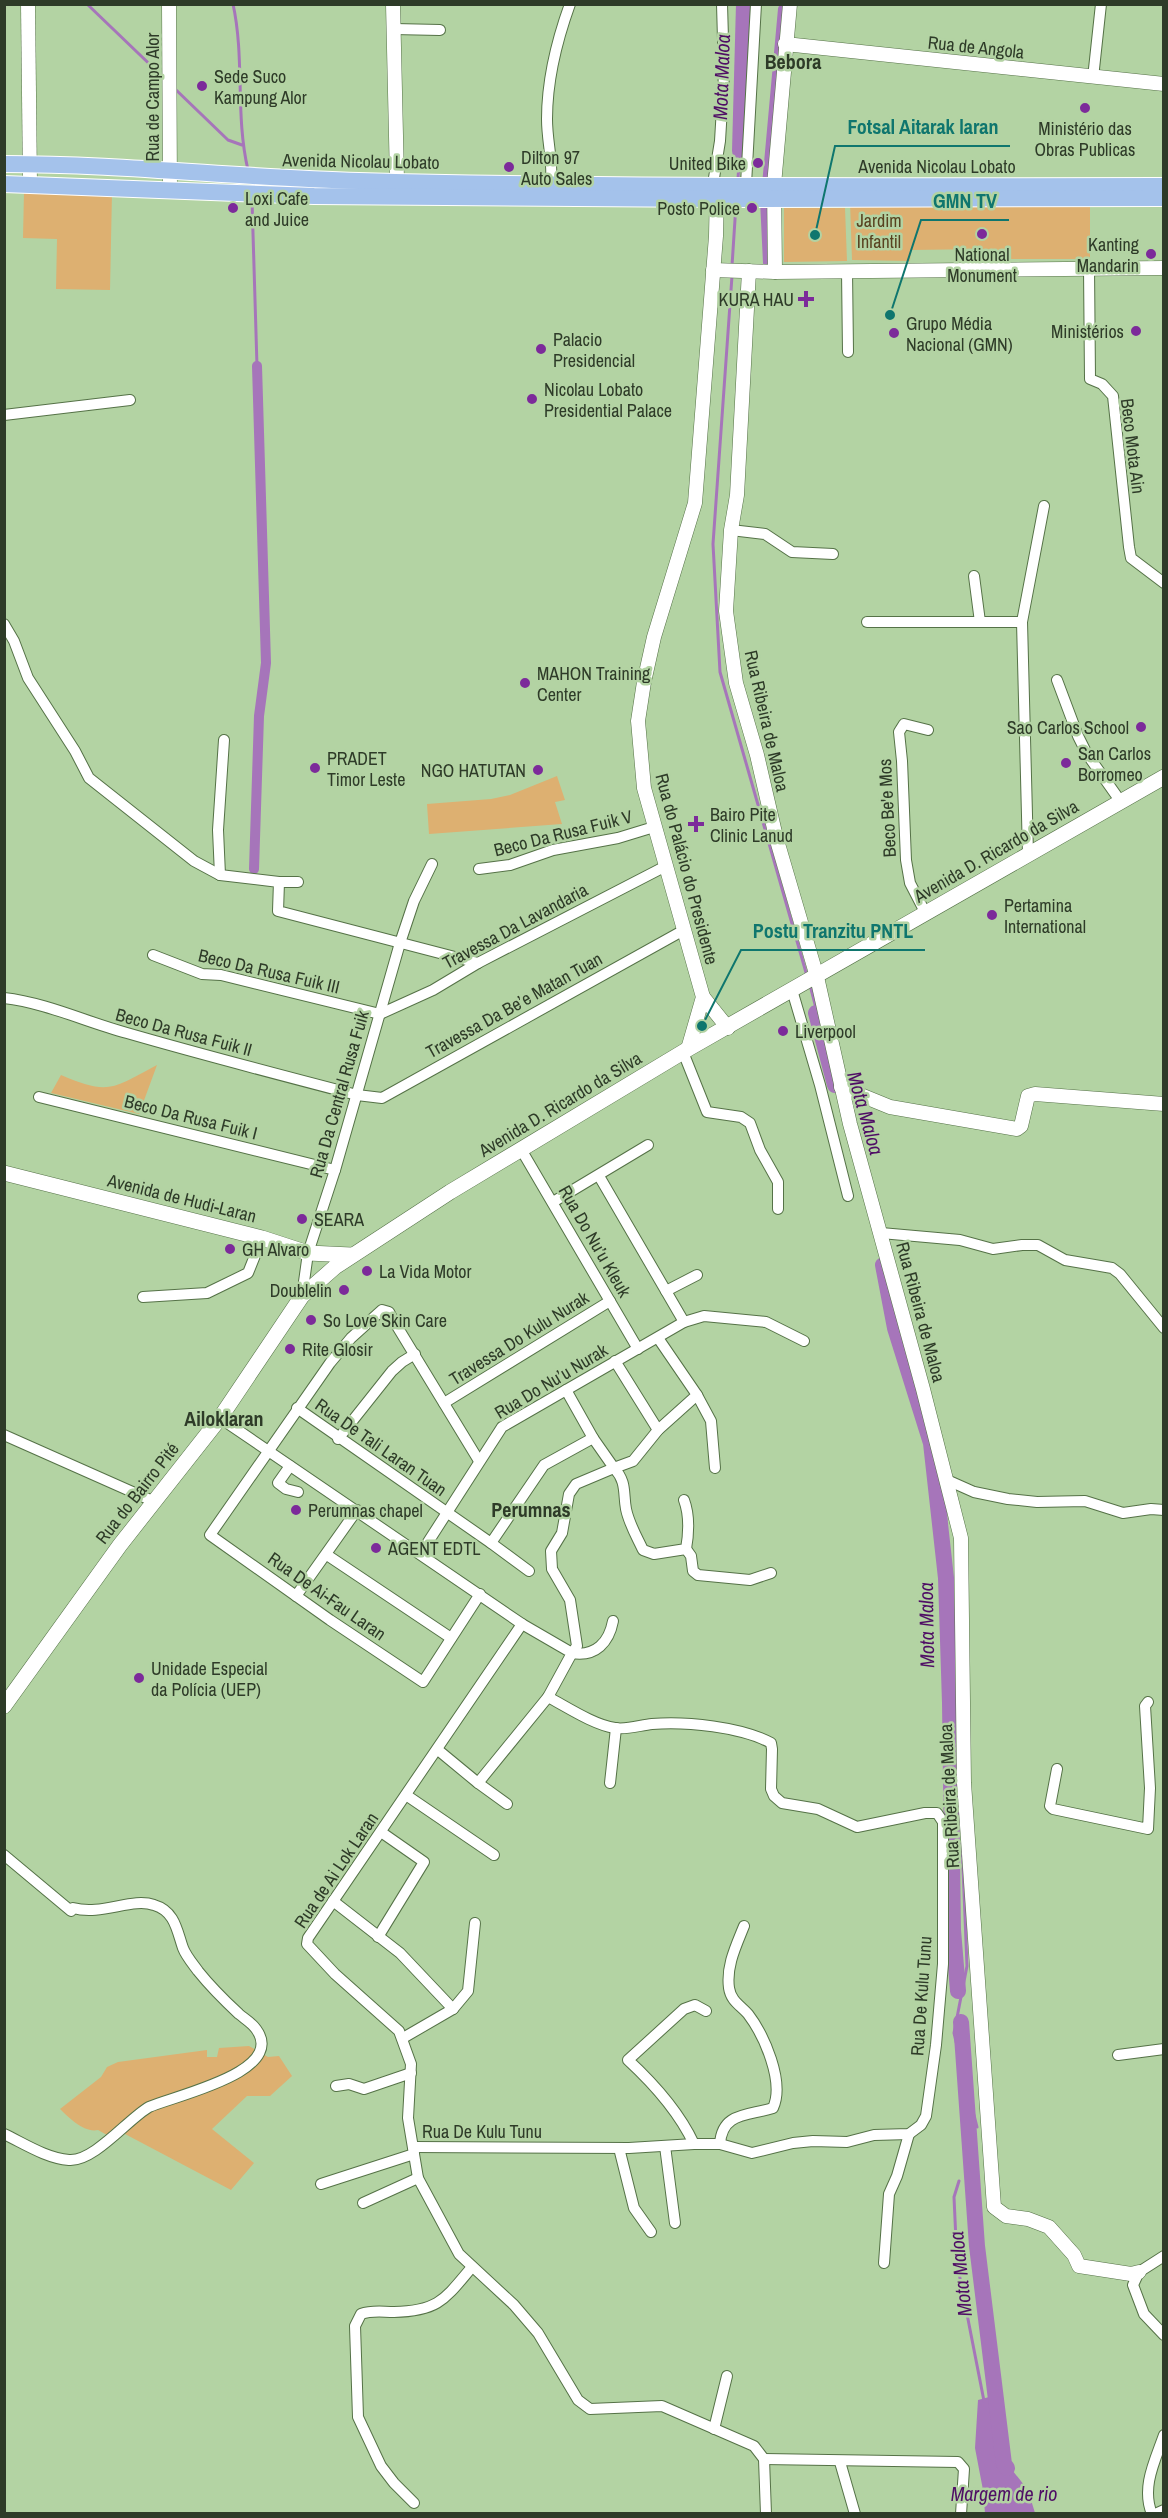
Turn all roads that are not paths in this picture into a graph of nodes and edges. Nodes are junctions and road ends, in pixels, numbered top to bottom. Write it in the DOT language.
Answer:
graph roads {
  1 [pos="28,4"];
  2 [pos="169,4"];
  3 [pos="393,4"];
  4 [pos="570,4"];
  5 [pos="722,4"];
  6 [pos="756,4"];
  7 [pos="790,4"];
  8 [pos="1101,4"];
  9 [pos="394,29"];
  10 [pos="440,30"];
  11 [pos="785,44"];
  12 [pos="1093,78"];
  13 [pos="1164,84"];
  14 [pos="4,164"];
  15 [pos="30,164"];
  16 [pos="170,171"];
  17 [pos="397,180"];
  18 [pos="551,183"];
  19 [pos="4,184"];
  20 [pos="30,184"];
  21 [pos="241,185"];
  22 [pos="1164,186"];
  23 [pos="715,189"];
  24 [pos="170,190"];
  25 [pos="745,191"];
  26 [pos="774,192"];
  27 [pos="1164,198"];
  28 [pos="1089,267"];
  29 [pos="1164,268"];
  30 [pos="715,270"];
  31 [pos="847,271"];
  32 [pos="742,272"];
  33 [pos="775,272"];
  34 [pos="848,352"];
  35 [pos="130,400"];
  36 [pos="4,415"];
  37 [pos="1044,506"];
  38 [pos="731,530"];
  39 [pos="833,554"];
  40 [pos="974,576"];
  41 [pos="1164,583"];
  42 [pos="867,622"];
  43 [pos="980,622"];
  44 [pos="1022,622"];
  45 [pos="4,624"];
  46 [pos="1057,680"];
  47 [pos="928,730"];
  48 [pos="224,740"];
  49 [pos="1164,777"];
  50 [pos="1120,802"];
  51 [pos="654,827"];
  52 [pos="1028,854"];
  53 [pos="432,864"];
  54 [pos="666,866"];
  55 [pos="479,868"];
  56 [pos="220,875"];
  57 [pos="279,882"];
  58 [pos="298,882"];
  59 [pos="926,914"];
  60 [pos="684,930"];
  61 [pos="400,944"];
  62 [pos="153,955"];
  63 [pos="478,963"];
  64 [pos="813,977"];
  65 [pos="793,989"];
  66 [pos="703,997"];
  67 [pos="4,998"];
  68 [pos="380,1014"];
  69 [pos="728,1028"];
  70 [pos="685,1051"];
  71 [pos="841,1087"];
  72 [pos="357,1095"];
  73 [pos="39,1097"];
  74 [pos="1164,1104"];
  75 [pos="648,1145"];
  76 [pos="522,1150"];
  77 [pos="335,1170"];
  78 [pos="4,1173"];
  79 [pos="599,1176"];
  80 [pos="848,1196"];
  81 [pos="553,1202"];
  82 [pos="778,1209"];
  83 [pos="881,1233"];
  84 [pos="262,1238"];
  85 [pos="308,1253"];
  86 [pos="351,1254"];
  87 [pos="697,1275"];
  88 [pos="666,1291"];
  89 [pos="302,1296"];
  90 [pos="143,1297"];
  91 [pos="610,1301"];
  92 [pos="684,1322"];
  93 [pos="1164,1328"];
  94 [pos="658,1338"];
  95 [pos="804,1341"];
  96 [pos="638,1349"];
  97 [pos="415,1354"];
  98 [pos="615,1361"];
  99 [pos="566,1390"];
  100 [pos="697,1395"];
  101 [pos="444,1403"];
  102 [pos="297,1408"];
  103 [pos="220,1418"];
  104 [pos="658,1430"];
  105 [pos="4,1435"];
  106 [pos="593,1438"];
  107 [pos="339,1439"];
  108 [pos="269,1452"];
  109 [pos="479,1461"];
  110 [pos="290,1466"];
  111 [pos="614,1468"];
  112 [pos="715,1468"];
  113 [pos="947,1480"];
  114 [pos="298,1492"];
  115 [pos="684,1500"];
  116 [pos="154,1502"];
  117 [pos="357,1510"];
  118 [pos="1164,1510"];
  119 [pos="446,1512"];
  120 [pos="491,1543"];
  121 [pos="686,1549"];
  122 [pos="421,1553"];
  123 [pos="327,1555"];
  124 [pos="529,1571"];
  125 [pos="771,1573"];
  126 [pos="480,1594"];
  127 [pos="296,1596"];
  128 [pos="614,1621"];
  129 [pos="522,1624"];
  130 [pos="452,1638"];
  131 [pos="572,1653"];
  132 [pos="548,1697"];
  133 [pos="1148,1702"];
  134 [pos="4,1706"];
  135 [pos="616,1728"];
  136 [pos="438,1750"];
  137 [pos="1057,1769"];
  138 [pos="478,1783"];
  139 [pos="610,1783"];
  140 [pos="406,1795"];
  141 [pos="507,1804"];
  142 [pos="381,1832"];
  143 [pos="4,1855"];
  144 [pos="494,1855"];
  145 [pos="333,1902"];
  146 [pos="475,1923"];
  147 [pos="744,1926"];
  148 [pos="378,1937"];
  149 [pos="453,2009"];
  150 [pos="706,2011"];
  151 [pos="403,2038"];
  152 [pos="1164,2049"];
  153 [pos="1118,2055"];
  154 [pos="411,2073"];
  155 [pos="336,2086"];
  156 [pos="4,2134"];
  157 [pos="909,2134"];
  158 [pos="694,2144"];
  159 [pos="720,2144"];
  160 [pos="665,2146"];
  161 [pos="619,2148"];
  162 [pos="413,2151"];
  163 [pos="418,2178"];
  164 [pos="321,2184"];
  165 [pos="363,2203"];
  166 [pos="675,2223"];
  167 [pos="651,2232"];
  168 [pos="1164,2256"];
  169 [pos="884,2263"];
  170 [pos="472,2267"];
  171 [pos="1138,2272"];
  172 [pos="1164,2335"];
  173 [pos="727,2376"];
  174 [pos="714,2429"];
  175 [pos="1164,2435"];
  176 [pos="764,2459"];
  177 [pos="840,2462"];
  178 [pos="414,2503"];
  179 [pos="1164,2510"];
  180 [pos="766,2514"];
  181 [pos="855,2514"];
  182 [pos="961,2514"];
  183 [pos="1153,2514"];
  1 -- 15 [label="street"];
  2 -- 16 [label="street, Rua de Campo Alor"];
  3 -- 9 [label="street"];
  4 -- 18 [label="street"];
  5 -- 23 [label="street"];
  6 -- 25 [label="street"];
  7 -- 11 [label="street"];
  8 -- 12 [label="street"];
  9 -- 10 [label="street"];
  9 -- 17 [label="street"];
  11 -- 12 [label="street, Rua de Angola"];
  11 -- 26 [label="street"];
  12 -- 13 [label="street, Rua de Angola"];
  14 -- 15 [label="main road, Avenida Nicolau Lobato"];
  15 -- 16 [label="main road, Avenida Nicolau Lobato"];
  15 -- 20 [label="street"];
  16 -- 21 [label="main road, Avenida Nicolau Lobato"];
  16 -- 24 [label="street, Rua de Campo Alor"];
  17 -- 18 [label="main road, Avenida Nicolau Lobato"];
  17 -- 21 [label="main road, Avenida Nicolau Lobato"];
  18 -- 23 [label="main road, Avenida Nicolau Lobato"];
  19 -- 20 [label="main road, Avenida Nicolau Lobato"];
  20 -- 24 [label="main road, Avenida Nicolau Lobato"];
  21 -- 23 [label="main road, Avenida Nicolau Lobato"];
  21 -- 24 [label="main road, Avenida Nicolau Lobato"];
  22 -- 26 [label="main road, Avenida Nicolau Lobato"];
  23 -- 25 [label="main road, Avenida Nicolau Lobato"];
  23 -- 30 [label="street, Rua do Palácio do Presidente"];
  25 -- 26 [label="main road, Avenida Nicolau Lobato"];
  26 -- 27 [label="main road, Avenida Nicolau Lobato"];
  26 -- 33 [label="street"];
  28 -- 29 [label="street"];
  28 -- 31 [label="street"];
  28 -- 41 [label="street, Beco Mota Ain"];
  30 -- 32 [label="street"];
  30 -- 51 [label="street, Rua do Palácio do Presidente"];
  31 -- 33 [label="street"];
  31 -- 34 [label="street"];
  32 -- 33 [label="street"];
  32 -- 38 [label="street, Rua Ribeira de Maloa"];
  35 -- 36 [label="street"];
  37 -- 44 [label="street"];
  38 -- 39 [label="street"];
  38 -- 64 [label="street, Rua Ribeira de Maloa"];
  40 -- 43 [label="street"];
  42 -- 43 [label="street"];
  43 -- 44 [label="street"];
  44 -- 52 [label="street"];
  45 -- 56 [label="street"];
  46 -- 50 [label="street"];
  47 -- 59 [label="street, Beco Be'e Mos"];
  48 -- 56 [label="street"];
  49 -- 50 [label="main road, Avenida D. Ricardo da Silva"];
  50 -- 52 [label="main road, Avenida D. Ricardo da Silva"];
  51 -- 54 [label="street, Rua do Palácio do Presidente"];
  51 -- 55 [label="street, Beco Da Rusa Fuik V"];
  52 -- 59 [label="main road, Avenida D. Ricardo da Silva"];
  53 -- 61 [label="street, Rua Da Central Rusa Fuik"];
  54 -- 60 [label="street, Rua do Palácio do Presidente"];
  54 -- 63 [label="street, Travessa Da Lavandaria"];
  56 -- 57 [label="street"];
  57 -- 58 [label="street"];
  57 -- 61 [label="street"];
  59 -- 64 [label="main road, Avenida D. Ricardo da Silva"];
  60 -- 66 [label="street, Rua do Palácio do Presidente"];
  60 -- 72 [label="street, Travessa Da Be’e Matan Tuan"];
  61 -- 63 [label="street"];
  61 -- 68 [label="street, Rua Da Central Rusa Fuik"];
  62 -- 68 [label="street, Beco Da Rusa Fuik III"];
  63 -- 68 [label="street, Travessa Da Lavandaria"];
  64 -- 65 [label="main road, Avenida D. Ricardo da Silva"];
  64 -- 71 [label="street, Rua Ribeira de Maloa"];
  65 -- 69 [label="main road, Avenida D. Ricardo da Silva"];
  65 -- 80 [label="street"];
  66 -- 69 [label="street"];
  66 -- 70 [label="street"];
  67 -- 72 [label="street, Beco Da Rusa Fuik II"];
  68 -- 72 [label="street, Rua Da Central Rusa Fuik"];
  69 -- 70 [label="main road, Avenida D. Ricardo da Silva"];
  70 -- 76 [label="main road, Avenida D. Ricardo da Silva"];
  70 -- 82 [label="street"];
  71 -- 74 [label="street"];
  71 -- 83 [label="street, Rua Ribeira de Maloa"];
  72 -- 77 [label="street, Rua Da Central Rusa Fuik"];
  73 -- 77 [label="street, Beco Da Rusa Fuik I"];
  75 -- 79 [label="street"];
  76 -- 81 [label="street, Rua Do Nu’u Kleuk"];
  76 -- 86 [label="main road, Avenida D. Ricardo da Silva"];
  77 -- 85 [label="street, Rua Da Central Rusa Fuik"];
  78 -- 84 [label="main road, Avenida de Hudi-Laran"];
  79 -- 81 [label="street"];
  79 -- 88 [label="street"];
  81 -- 91 [label="street, Rua Do Nu’u Kleuk"];
  83 -- 93 [label="street"];
  83 -- 113 [label="street, Rua Ribeira de Maloa"];
  84 -- 85 [label="main road, Avenida de Hudi-Laran"];
  84 -- 90 [label="street"];
  85 -- 86 [label="main road, Avenida de Hudi-Laran"];
  85 -- 89 [label="street, Rua Da Central Rusa Fuik"];
  86 -- 89 [label="main road, Rua do Bairro Pité"];
  87 -- 88 [label="street"];
  88 -- 92 [label="street"];
  89 -- 103 [label="main road, Rua do Bairro Pité"];
  91 -- 96 [label="street, Rua Do Nu’u Kleuk"];
  91 -- 101 [label="street, Travessa Do Kulu Nurak"];
  92 -- 94 [label="street, Rua Do Nu’u Nurak"];
  92 -- 95 [label="street"];
  94 -- 96 [label="street, Rua Do Nu’u Nurak"];
  94 -- 100 [label="street"];
  96 -- 98 [label="street, Rua Do Nu’u Nurak"];
  97 -- 101 [label="street"];
  97 -- 102 [label="street"];
  97 -- 107 [label="street"];
  98 -- 99 [label="street, Rua Do Nu’u Nurak"];
  98 -- 104 [label="street"];
  99 -- 106 [label="street"];
  99 -- 109 [label="street, Rua Do Nu’u Nurak"];
  100 -- 104 [label="street"];
  100 -- 112 [label="street"];
  101 -- 109 [label="street"];
  102 -- 107 [label="street, Rua De Tali Laran Tuan"];
  102 -- 108 [label="street"];
  103 -- 108 [label="street"];
  103 -- 116 [label="main road, Rua do Bairro Pité"];
  104 -- 111 [label="street"];
  105 -- 116 [label="street"];
  106 -- 111 [label="street"];
  106 -- 120 [label="street"];
  107 -- 119 [label="street, Rua De Tali Laran Tuan"];
  108 -- 110 [label="street"];
  108 -- 127 [label="street, Rua De Ai-Fau Laran"];
  109 -- 119 [label="street, Rua Do Nu’u Nurak"];
  110 -- 114 [label="street"];
  110 -- 117 [label="street"];
  111 -- 121 [label="street"];
  111 -- 131 [label="street"];
  113 -- 118 [label="street"];
  113 -- 171 [label="street, Rua Ribeira de Maloa"];
  115 -- 121 [label="street"];
  116 -- 134 [label="main road, Rua do Bairro Pité"];
  117 -- 122 [label="street"];
  117 -- 123 [label="street"];
  119 -- 120 [label="street, Rua De Tali Laran Tuan"];
  119 -- 122 [label="street, Rua Do Nu’u Nurak"];
  120 -- 124 [label="street, Rua De Tali Laran Tuan"];
  121 -- 125 [label="street"];
  122 -- 126 [label="street"];
  123 -- 127 [label="street"];
  123 -- 130 [label="street"];
  126 -- 129 [label="street"];
  126 -- 130 [label="street, Rua De Ai-Fau Laran"];
  127 -- 130 [label="street, Rua De Ai-Fau Laran"];
  128 -- 131 [label="street"];
  129 -- 131 [label="street"];
  129 -- 136 [label="street, Rua de Ai Lok Laran"];
  131 -- 132 [label="street"];
  132 -- 135 [label="street, Rua De Kulu Tunu"];
  132 -- 138 [label="street"];
  133 -- 137 [label="street"];
  135 -- 139 [label="street"];
  135 -- 157 [label="street, Rua De Kulu Tunu"];
  136 -- 138 [label="street"];
  136 -- 140 [label="street, Rua de Ai Lok Laran"];
  138 -- 141 [label="street"];
  140 -- 142 [label="street, Rua de Ai Lok Laran"];
  140 -- 144 [label="street"];
  142 -- 145 [label="street, Rua de Ai Lok Laran"];
  142 -- 148 [label="street"];
  143 -- 156 [label="street"];
  145 -- 148 [label="street"];
  145 -- 151 [label="street, Rua de Ai Lok Laran"];
  146 -- 149 [label="street"];
  147 -- 159 [label="street"];
  148 -- 149 [label="street"];
  149 -- 151 [label="street"];
  150 -- 158 [label="street"];
  151 -- 154 [label="street, Rua de Ai Lok Laran"];
  152 -- 153 [label="street"];
  154 -- 155 [label="street"];
  154 -- 162 [label="street, Rua de Ai Lok Laran"];
  157 -- 159 [label="street, Rua De Kulu Tunu"];
  157 -- 169 [label="street"];
  158 -- 159 [label="street, Rua De Kulu Tunu"];
  158 -- 160 [label="street, Rua De Kulu Tunu"];
  160 -- 161 [label="street, Rua De Kulu Tunu"];
  160 -- 166 [label="street"];
  161 -- 162 [label="street, Rua De Kulu Tunu"];
  161 -- 167 [label="street"];
  162 -- 163 [label="street, Rua de Ai Lok Laran"];
  162 -- 164 [label="street, Rua De Kulu Tunu"];
  163 -- 165 [label="street"];
  163 -- 170 [label="street, Rua de Ai Lok Laran"];
  168 -- 171 [label="street"];
  170 -- 174 [label="street, Rua de Ai Lok Laran"];
  170 -- 178 [label="street"];
  171 -- 172 [label="street"];
  173 -- 174 [label="street"];
  174 -- 176 [label="street, Rua de Ai Lok Laran"];
  175 -- 183 [label="street"];
  176 -- 177 [label="street"];
  176 -- 180 [label="street"];
  177 -- 181 [label="street"];
  177 -- 182 [label="street"];
  179 -- 183 [label="street"];
}
